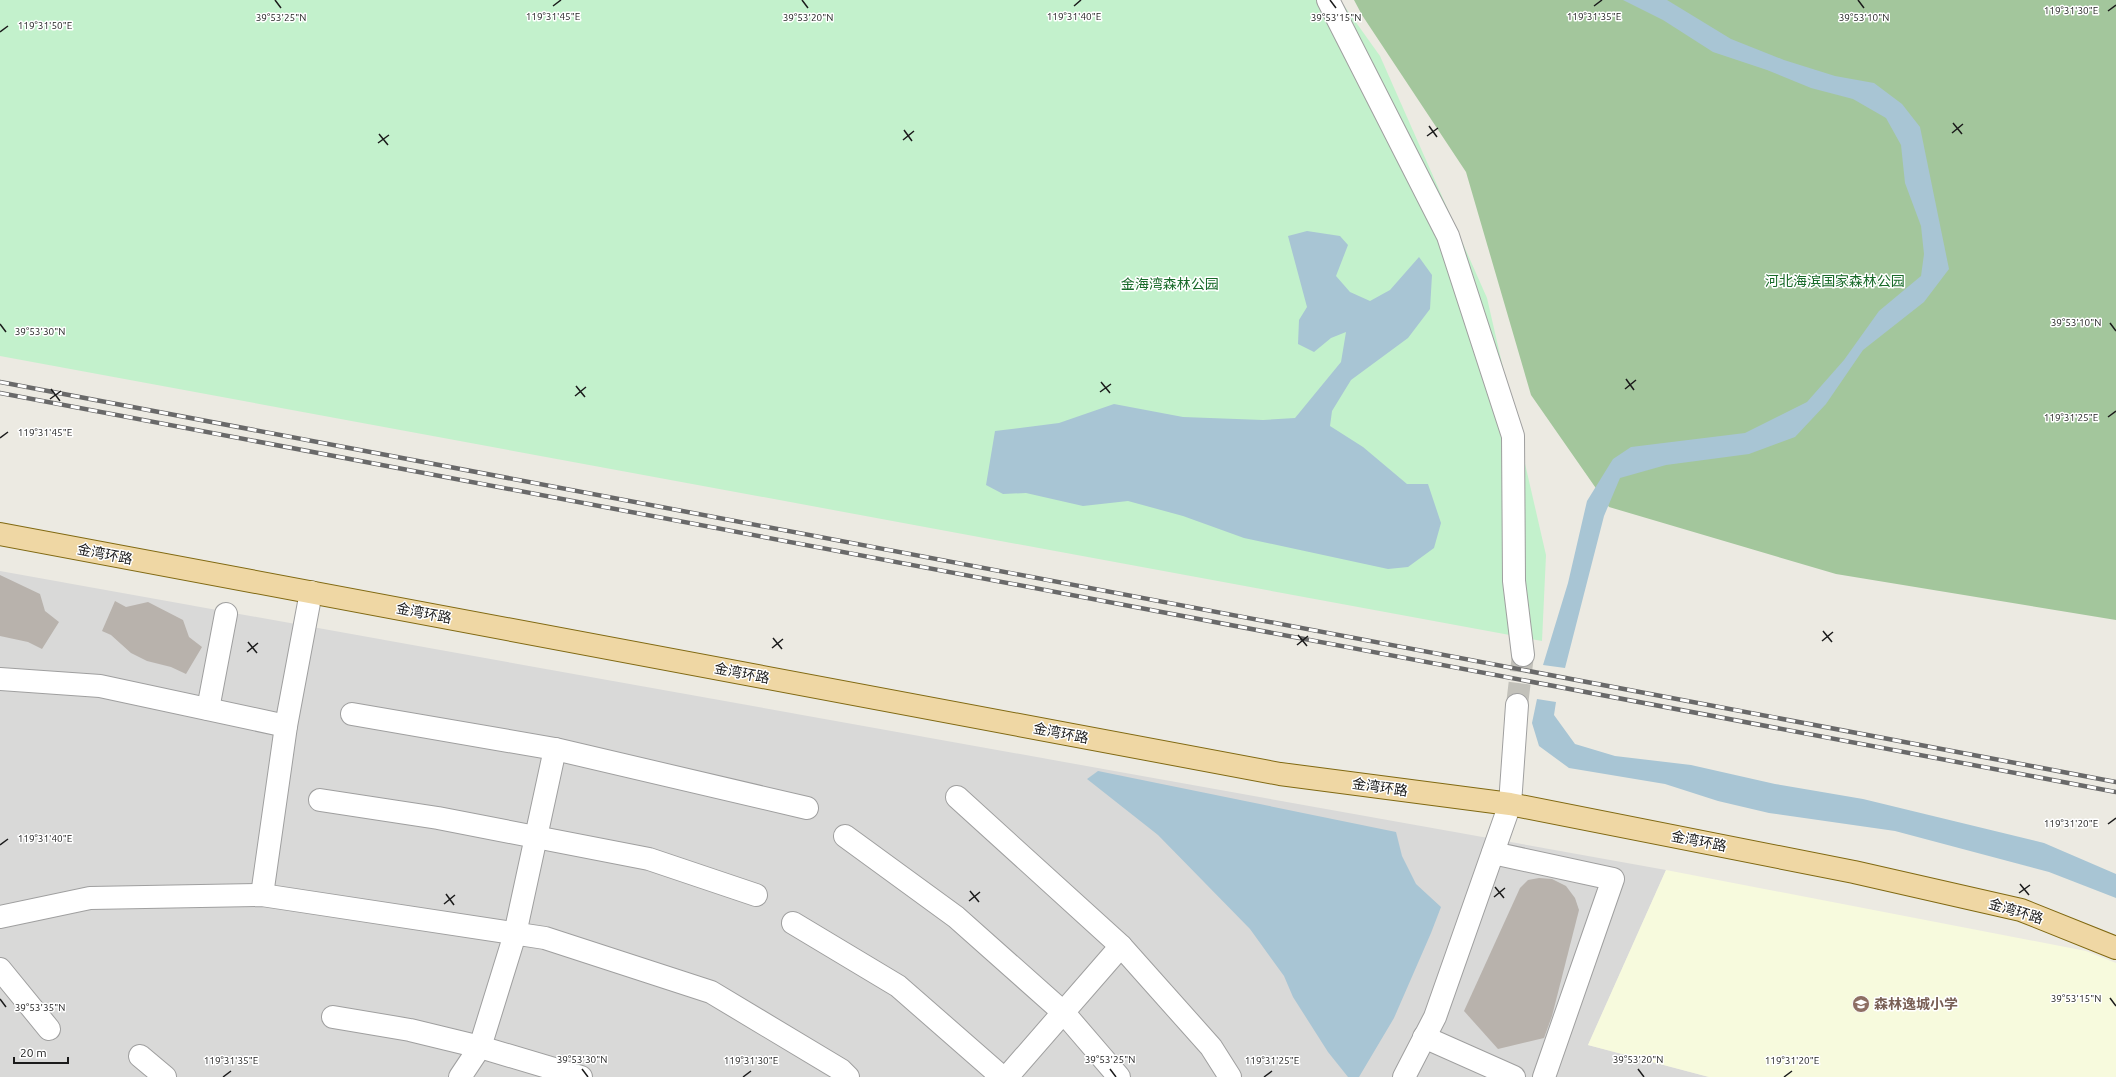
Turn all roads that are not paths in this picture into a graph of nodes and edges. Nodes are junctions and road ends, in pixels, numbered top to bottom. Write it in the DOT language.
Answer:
graph roads {
  1 [pos="1328,0"];
  2 [pos="0,534"];
  3 [pos="312,592"];
  4 [pos="226,614"];
  5 [pos="1522,655"];
  6 [pos="0,678"];
  7 [pos="1517,704"];
  8 [pos="208,709"];
  9 [pos="352,714"];
  10 [pos="286,726"];
  11 [pos="555,749"];
  12 [pos="957,797"];
  13 [pos="320,800"];
  14 [pos="1510,804"];
  15 [pos="807,808"];
  16 [pos="536,836"];
  17 [pos="846,836"];
  18 [pos="1493,853"];
  19 [pos="262,895"];
  20 [pos="756,895"];
  21 [pos="0,917"];
  22 [pos="794,923"];
  23 [pos="515,934"];
  24 [pos="1121,946"];
  25 [pos="2116,948"];
  26 [pos="0,969"];
  27 [pos="1064,1013"];
  28 [pos="333,1017"];
  29 [pos="50,1029"];
  30 [pos="1424,1037"];
  31 [pos="480,1047"];
  32 [pos="140,1056"];
  33 [pos="165,1077"];
  34 [pos="460,1077"];
  35 [pos="582,1077"];
  36 [pos="848,1077"];
  37 [pos="1002,1077"];
  38 [pos="1007,1077"];
  39 [pos="1119,1077"];
  40 [pos="1230,1077"];
  41 [pos="1404,1077"];
  42 [pos="1514,1077"];
  43 [pos="1544,1077"];
  1 -- 5 [label="street"];
  2 -- 3 [label="main road, 金湾环路"];
  3 -- 10 [label="street"];
  3 -- 14 [label="main road, 金湾环路"];
  4 -- 8 [label="street"];
  6 -- 8 [label="street"];
  7 -- 14 [label="street"];
  8 -- 10 [label="street"];
  9 -- 11 [label="street"];
  10 -- 19 [label="street"];
  11 -- 15 [label="street"];
  11 -- 16 [label="street"];
  12 -- 24 [label="street"];
  13 -- 16 [label="street"];
  14 -- 18 [label="street"];
  14 -- 25 [label="main road, 金湾环路"];
  16 -- 20 [label="street"];
  16 -- 23 [label="street"];
  17 -- 27 [label="street"];
  18 -- 30 [label="street"];
  18 -- 43 [label="street"];
  19 -- 21 [label="street"];
  19 -- 23 [label="street"];
  22 -- 37 [label="street"];
  23 -- 31 [label="street"];
  23 -- 36 [label="street"];
  24 -- 27 [label="street"];
  24 -- 40 [label="street"];
  26 -- 29 [label="street"];
  27 -- 38 [label="street"];
  27 -- 39 [label="street"];
  28 -- 31 [label="street"];
  30 -- 41 [label="street"];
  30 -- 42 [label="street"];
  31 -- 34 [label="street"];
  31 -- 35 [label="street"];
  32 -- 33 [label="street"];
}
